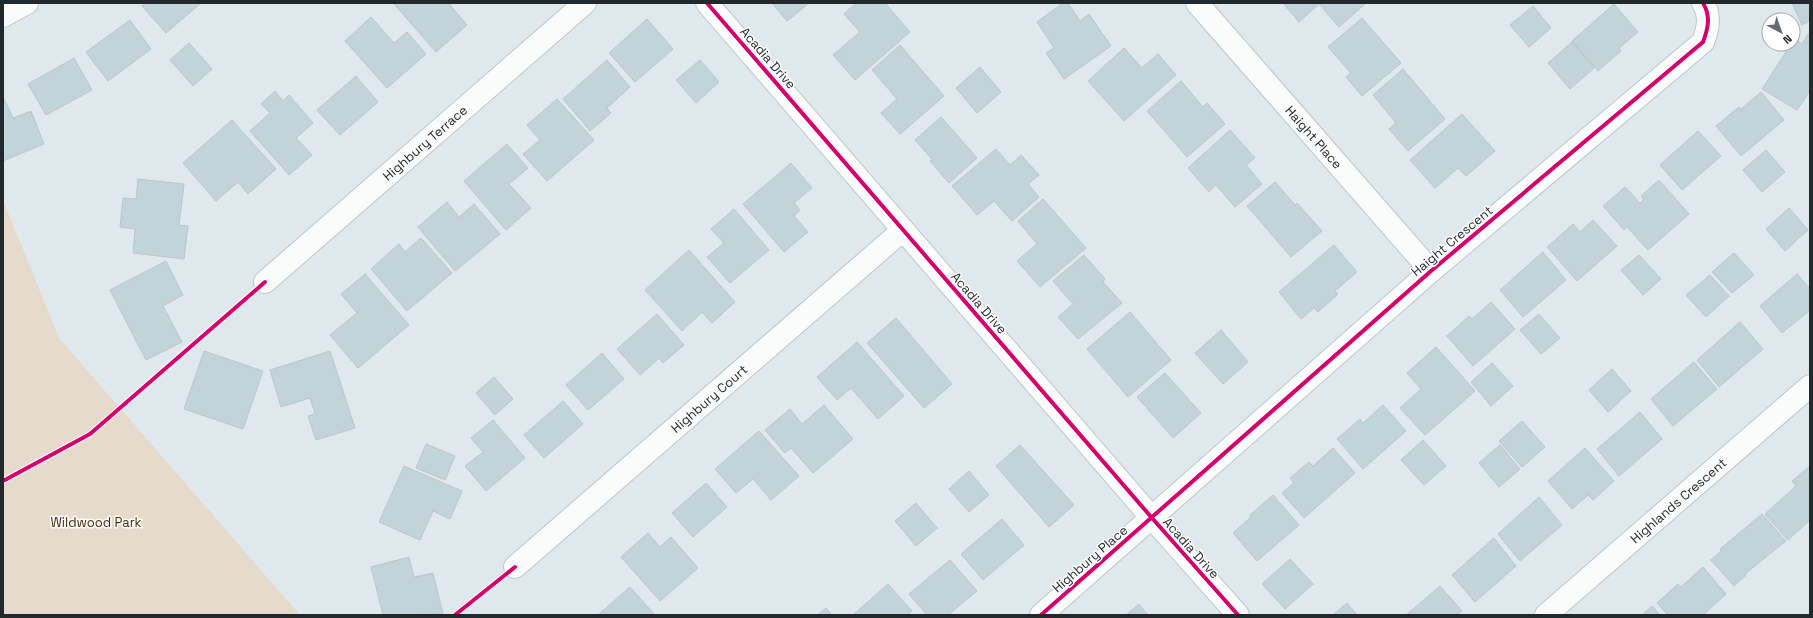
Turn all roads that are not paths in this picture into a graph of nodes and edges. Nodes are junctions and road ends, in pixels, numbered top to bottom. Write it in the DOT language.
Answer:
graph roads {
  1 [pos="27,3"];
  2 [pos="585,3"];
  3 [pos="707,3"];
  4 [pos="1197,3"];
  5 [pos="1703,3"];
  6 [pos="3,16"];
  7 [pos="903,230"];
  8 [pos="1431,271"];
  9 [pos="265,282"];
  10 [pos="1810,386"];
  11 [pos="1152,518"];
  12 [pos="515,567"];
  13 [pos="1041,615"];
  14 [pos="1238,615"];
  15 [pos="1546,615"];
  1 -- 6 [label="street"];
  2 -- 9 [label="street, Highbury Terrace"];
  3 -- 7 [label="street, Acadia Drive"];
  4 -- 8 [label="street, Haight Place"];
  5 -- 8 [label="street, Haight Crescent"];
  7 -- 11 [label="street, Acadia Drive"];
  7 -- 12 [label="street, Highbury Court"];
  8 -- 11 [label="street, Haight Crescent"];
  10 -- 15 [label="street, Highlands Crescent"];
  11 -- 13 [label="street, Highbury Place"];
  11 -- 14 [label="street, Acadia Drive"];
}
